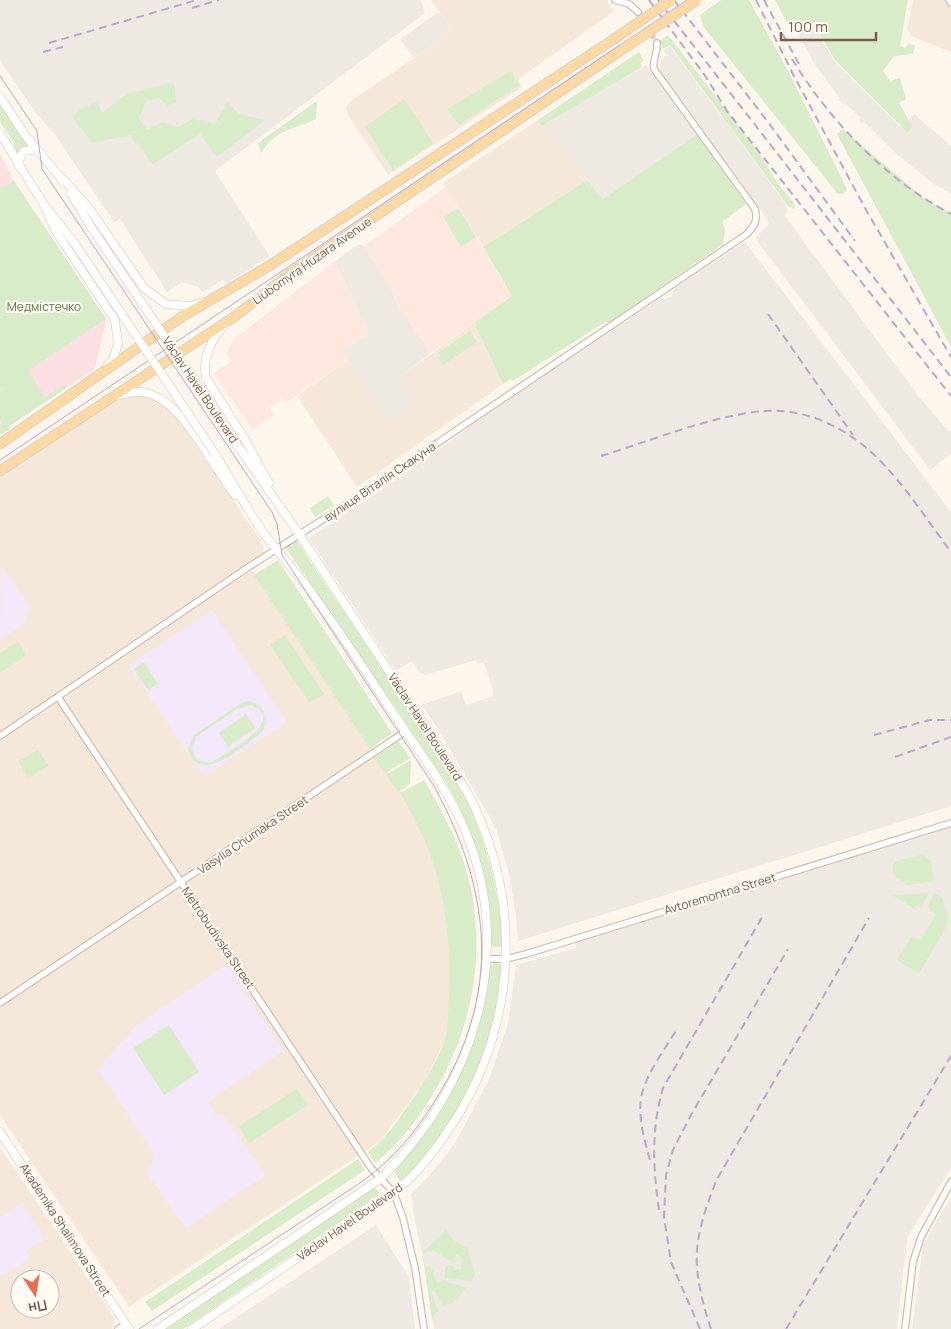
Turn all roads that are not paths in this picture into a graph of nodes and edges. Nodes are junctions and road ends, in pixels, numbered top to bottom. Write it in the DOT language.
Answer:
graph roads {
  1 [pos="615,0"];
  2 [pos="671,0"];
  3 [pos="697,0"];
  4 [pos="638,12"];
  5 [pos="657,43"];
  6 [pos="0,97"];
  7 [pos="0,133"];
  8 [pos="38,149"];
  9 [pos="20,168"];
  10 [pos="63,179"];
  11 [pos="44,206"];
  12 [pos="215,300"];
  13 [pos="234,317"];
  14 [pos="94,378"];
  15 [pos="109,397"];
  16 [pos="0,444"];
  17 [pos="0,471"];
  18 [pos="282,509"];
  19 [pos="251,514"];
  20 [pos="299,534"];
  21 [pos="277,548"];
  22 [pos="58,697"];
  23 [pos="406,731"];
  24 [pos="0,736"];
  25 [pos="951,823"];
  26 [pos="181,883"];
  27 [pos="506,959"];
  28 [pos="487,960"];
  29 [pos="0,1003"];
  30 [pos="0,1132"];
  31 [pos="380,1179"];
  32 [pos="951,1182"];
  33 [pos="394,1193"];
  34 [pos="128,1326"];
  35 [pos="118,1329"];
  36 [pos="158,1329"];
  37 [pos="192,1329"];
  38 [pos="424,1329"];
  39 [pos="905,1329"];
  1 -- 4 [label="street"];
  2 -- 12 [label="main road, Liubomyra Huzara Avenue, bridge"];
  3 -- 13 [label="main road, Liubomyra Huzara Avenue, bridge"];
  5 -- 20 [label="street, вулиця Віталія Скакуна"];
  6 -- 8 [label="main road, Václav Havel Boulevard"];
  7 -- 9 [label="main road, Václav Havel Boulevard"];
  8 -- 9 [label="main road"];
  8 -- 10 [label="main road, Václav Havel Boulevard"];
  9 -- 11 [label="main road, Václav Havel Boulevard"];
  10 -- 12 [label="main road"];
  10 -- 18 [label="main road, Václav Havel Boulevard, bridge"];
  11 -- 14 [label="main road"];
  11 -- 19 [label="main road, Václav Havel Boulevard, bridge"];
  12 -- 14 [label="main road, Liubomyra Huzara Avenue"];
  13 -- 15 [label="main road, Liubomyra Huzara Avenue"];
  13 -- 18 [label="main road"];
  14 -- 16 [label="main road, Liubomyra Huzara Avenue"];
  15 -- 17 [label="main road, Liubomyra Huzara Avenue"];
  15 -- 19 [label="main road"];
  18 -- 20 [label="main road, Václav Havel Boulevard"];
  19 -- 21 [label="main road, Václav Havel Boulevard"];
  20 -- 21 [label="street, вулиця Віталія Скакуна"];
  20 -- 27 [label="main road, Václav Havel Boulevard"];
  21 -- 22 [label="street, вулиця Віталія Скакуна"];
  21 -- 23 [label="main road, Václav Havel Boulevard"];
  22 -- 24 [label="street, вулиця Віталія Скакуна"];
  22 -- 26 [label="street, Metrobudivska Street"];
  23 -- 26 [label="street, Vasylia Chumaka Street"];
  23 -- 28 [label="main road, Václav Havel Boulevard"];
  25 -- 27 [label="street, Avtoremontna Street"];
  26 -- 29 [label="street, Vasylia Chumaka Street"];
  26 -- 31 [label="street, Metrobudivska Street"];
  27 -- 28 [label="street, Avtoremontna Street"];
  27 -- 33 [label="main road, Václav Havel Boulevard"];
  28 -- 31 [label="main road, Václav Havel Boulevard"];
  30 -- 34 [label="main road, Akademika Shalimova Street"];
  31 -- 33 [label="street, Metrobudivska Street"];
  31 -- 36 [label="main road, Václav Havel Boulevard"];
  32 -- 39 [label="street"];
  33 -- 37 [label="main road, Václav Havel Boulevard"];
  33 -- 38 [label="street"];
  34 -- 35 [label="street"];
}
